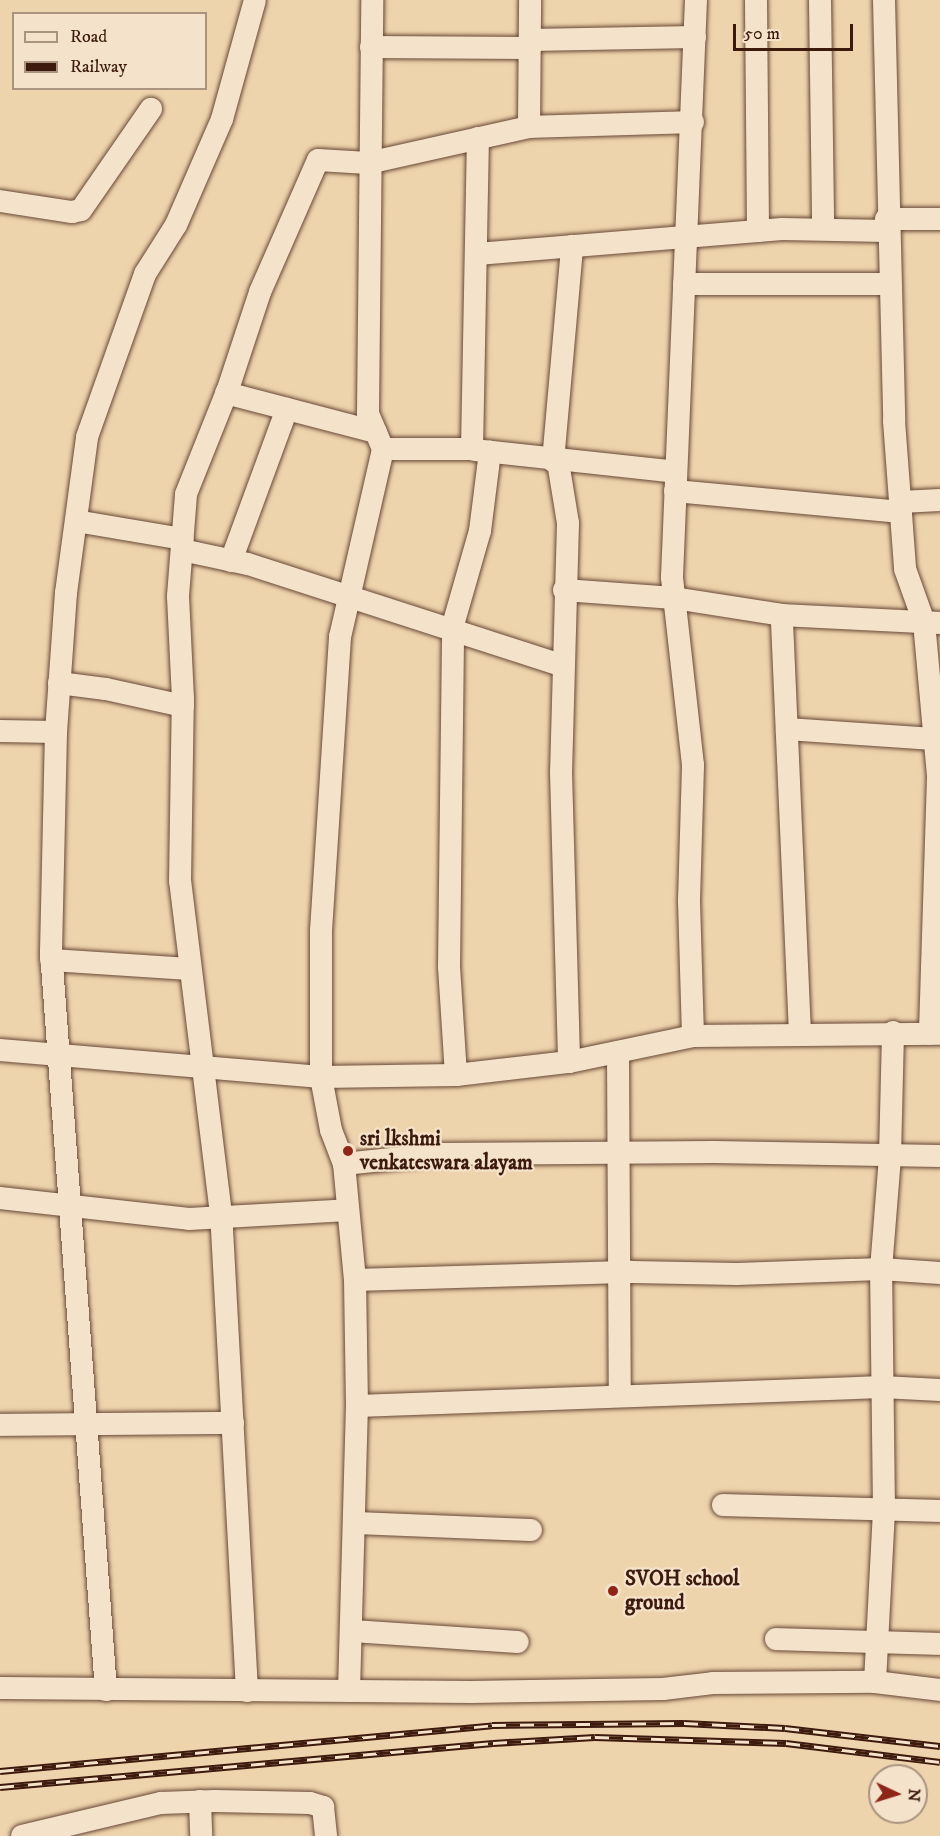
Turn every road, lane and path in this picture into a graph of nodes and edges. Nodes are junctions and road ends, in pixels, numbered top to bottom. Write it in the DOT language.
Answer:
graph roads {
  1 [pos="255,0"];
  2 [pos="372,0"];
  3 [pos="530,0"];
  4 [pos="696,0"];
  5 [pos="756,0"];
  6 [pos="820,0"];
  7 [pos="884,0"];
  8 [pos="695,37"];
  9 [pos="530,44"];
  10 [pos="371,47"];
  11 [pos="151,109"];
  12 [pos="693,122"];
  13 [pos="529,127"];
  14 [pos="478,138"];
  15 [pos="368,163"];
  16 [pos="0,201"];
  17 [pos="940,219"];
  18 [pos="887,225"];
  19 [pos="823,228"];
  20 [pos="758,231"];
  21 [pos="686,236"];
  22 [pos="572,246"];
  23 [pos="477,254"];
  24 [pos="684,284"];
  25 [pos="889,284"];
  26 [pos="226,393"];
  27 [pos="286,409"];
  28 [pos="379,441"];
  29 [pos="481,451"];
  30 [pos="555,461"];
  31 [pos="676,481"];
  32 [pos="940,500"];
  33 [pos="900,507"];
  34 [pos="76,521"];
  35 [pos="182,544"];
  36 [pos="231,561"];
  37 [pos="564,591"];
  38 [pos="349,597"];
  39 [pos="674,598"];
  40 [pos="782,615"];
  41 [pos="932,622"];
  42 [pos="453,629"];
  43 [pos="561,665"];
  44 [pos="59,683"];
  45 [pos="183,706"];
  46 [pos="787,729"];
  47 [pos="0,731"];
  48 [pos="56,732"];
  49 [pos="934,739"];
  50 [pos="939,772"];
  51 [pos="937,920"];
  52 [pos="51,960"];
  53 [pos="190,969"];
  54 [pos="893,1032"];
  55 [pos="801,1034"];
  56 [pos="935,1034"];
  57 [pos="693,1036"];
  58 [pos="0,1050"];
  59 [pos="618,1052"];
  60 [pos="59,1054"];
  61 [pos="569,1062"];
  62 [pos="202,1065"];
  63 [pos="456,1075"];
  64 [pos="321,1077"];
  65 [pos="620,1153"];
  66 [pos="890,1156"];
  67 [pos="940,1156"];
  68 [pos="344,1164"];
  69 [pos="0,1198"];
  70 [pos="71,1207"];
  71 [pos="348,1210"];
  72 [pos="221,1219"];
  73 [pos="881,1269"];
  74 [pos="618,1273"];
  75 [pos="940,1273"];
  76 [pos="355,1280"];
  77 [pos="882,1387"];
  78 [pos="940,1390"];
  79 [pos="620,1396"];
  80 [pos="357,1406"];
  81 [pos="233,1423"];
  82 [pos="0,1425"];
  83 [pos="89,1426"];
  84 [pos="723,1505"];
  85 [pos="884,1510"];
  86 [pos="940,1511"];
  87 [pos="355,1523"];
  88 [pos="531,1530"];
  89 [pos="352,1631"];
  90 [pos="776,1639"];
  91 [pos="518,1642"];
  92 [pos="877,1642"];
  93 [pos="940,1644"];
  94 [pos="875,1682"];
  95 [pos="0,1688"];
  96 [pos="106,1690"];
  97 [pos="940,1690"];
  98 [pos="349,1691"];
  99 [pos="247,1692"];
  100 [pos="200,1801"];
  101 [pos="22,1836"];
  102 [pos="201,1836"];
  103 [pos="326,1836"];
  1 -- 34 [label="street"];
  2 -- 10 [label="street"];
  3 -- 9 [label="street"];
  4 -- 8 [label="street"];
  5 -- 20 [label="street"];
  6 -- 19 [label="street"];
  7 -- 18 [label="street"];
  8 -- 9 [label="street"];
  8 -- 12 [label="street"];
  9 -- 10 [label="street"];
  9 -- 13 [label="street"];
  10 -- 15 [label="street"];
  11 -- 16 [label="street"];
  12 -- 13 [label="street"];
  12 -- 21 [label="street"];
  13 -- 14 [label="street"];
  14 -- 15 [label="street"];
  14 -- 23 [label="street"];
  15 -- 26 [label="street"];
  15 -- 28 [label="street"];
  17 -- 18 [label="street"];
  18 -- 19 [label="street"];
  18 -- 25 [label="street"];
  19 -- 20 [label="street"];
  20 -- 21 [label="street"];
  21 -- 22 [label="street"];
  21 -- 24 [label="street"];
  22 -- 23 [label="street"];
  22 -- 30 [label="street"];
  23 -- 29 [label="street"];
  24 -- 25 [label="street"];
  24 -- 31 [label="street"];
  25 -- 33 [label="street"];
  26 -- 27 [label="street"];
  26 -- 35 [label="street"];
  27 -- 28 [label="street"];
  27 -- 36 [label="street"];
  28 -- 29 [label="street"];
  28 -- 38 [label="street"];
  29 -- 30 [label="street"];
  29 -- 42 [label="street"];
  30 -- 31 [label="street"];
  30 -- 37 [label="street"];
  31 -- 33 [label="street"];
  31 -- 39 [label="street"];
  32 -- 33 [label="street"];
  33 -- 41 [label="street"];
  34 -- 35 [label="street"];
  34 -- 44 [label="street"];
  35 -- 36 [label="street"];
  35 -- 45 [label="street"];
  36 -- 38 [label="street"];
  37 -- 39 [label="street"];
  37 -- 43 [label="street"];
  38 -- 42 [label="street"];
  38 -- 64 [label="street"];
  39 -- 40 [label="street"];
  39 -- 57 [label="street"];
  40 -- 41 [label="street"];
  40 -- 46 [label="street"];
  41 -- 49 [label="street"];
  42 -- 43 [label="street"];
  42 -- 63 [label="street"];
  43 -- 61 [label="street"];
  44 -- 45 [label="street"];
  44 -- 48 [label="street"];
  45 -- 53 [label="street"];
  46 -- 49 [label="street"];
  46 -- 55 [label="street"];
  47 -- 48 [label="street"];
  48 -- 52 [label="street"];
  49 -- 50 [label="street"];
  50 -- 51 [label="street"];
  51 -- 56 [label="street"];
  52 -- 53 [label="street"];
  52 -- 60 [label="street"];
  53 -- 62 [label="street"];
  54 -- 55 [label="street"];
  54 -- 56 [label="street"];
  54 -- 66 [label="street"];
  55 -- 57 [label="street"];
  57 -- 59 [label="street"];
  58 -- 60 [label="street"];
  59 -- 61 [label="street"];
  59 -- 65 [label="street"];
  60 -- 62 [label="street"];
  60 -- 70 [label="street"];
  61 -- 63 [label="street"];
  62 -- 64 [label="street"];
  62 -- 72 [label="street"];
  63 -- 64 [label="street"];
  64 -- 68 [label="street"];
  65 -- 66 [label="street"];
  65 -- 68 [label="street"];
  65 -- 74 [label="street"];
  66 -- 67 [label="street"];
  66 -- 73 [label="street"];
  68 -- 71 [label="street"];
  69 -- 70 [label="street"];
  70 -- 72 [label="street"];
  70 -- 83 [label="street"];
  71 -- 72 [label="street"];
  71 -- 76 [label="street"];
  72 -- 81 [label="street"];
  73 -- 74 [label="street"];
  73 -- 75 [label="street"];
  73 -- 77 [label="street"];
  74 -- 76 [label="street"];
  74 -- 79 [label="street"];
  76 -- 80 [label="street"];
  77 -- 78 [label="street"];
  77 -- 79 [label="street"];
  77 -- 85 [label="street"];
  79 -- 80 [label="street"];
  80 -- 87 [label="street"];
  81 -- 83 [label="street"];
  81 -- 99 [label="street"];
  82 -- 83 [label="street"];
  83 -- 96 [label="street"];
  84 -- 85 [label="street"];
  85 -- 86 [label="street"];
  85 -- 92 [label="street"];
  87 -- 88 [label="street"];
  87 -- 89 [label="street"];
  89 -- 91 [label="street"];
  89 -- 98 [label="street"];
  90 -- 92 [label="street"];
  92 -- 93 [label="street"];
  92 -- 94 [label="street"];
  94 -- 97 [label="street"];
  94 -- 98 [label="street"];
  95 -- 96 [label="street"];
  96 -- 99 [label="street"];
  98 -- 99 [label="street"];
  100 -- 101 [label="street"];
  100 -- 102 [label="street"];
  100 -- 103 [label="street"];
}
